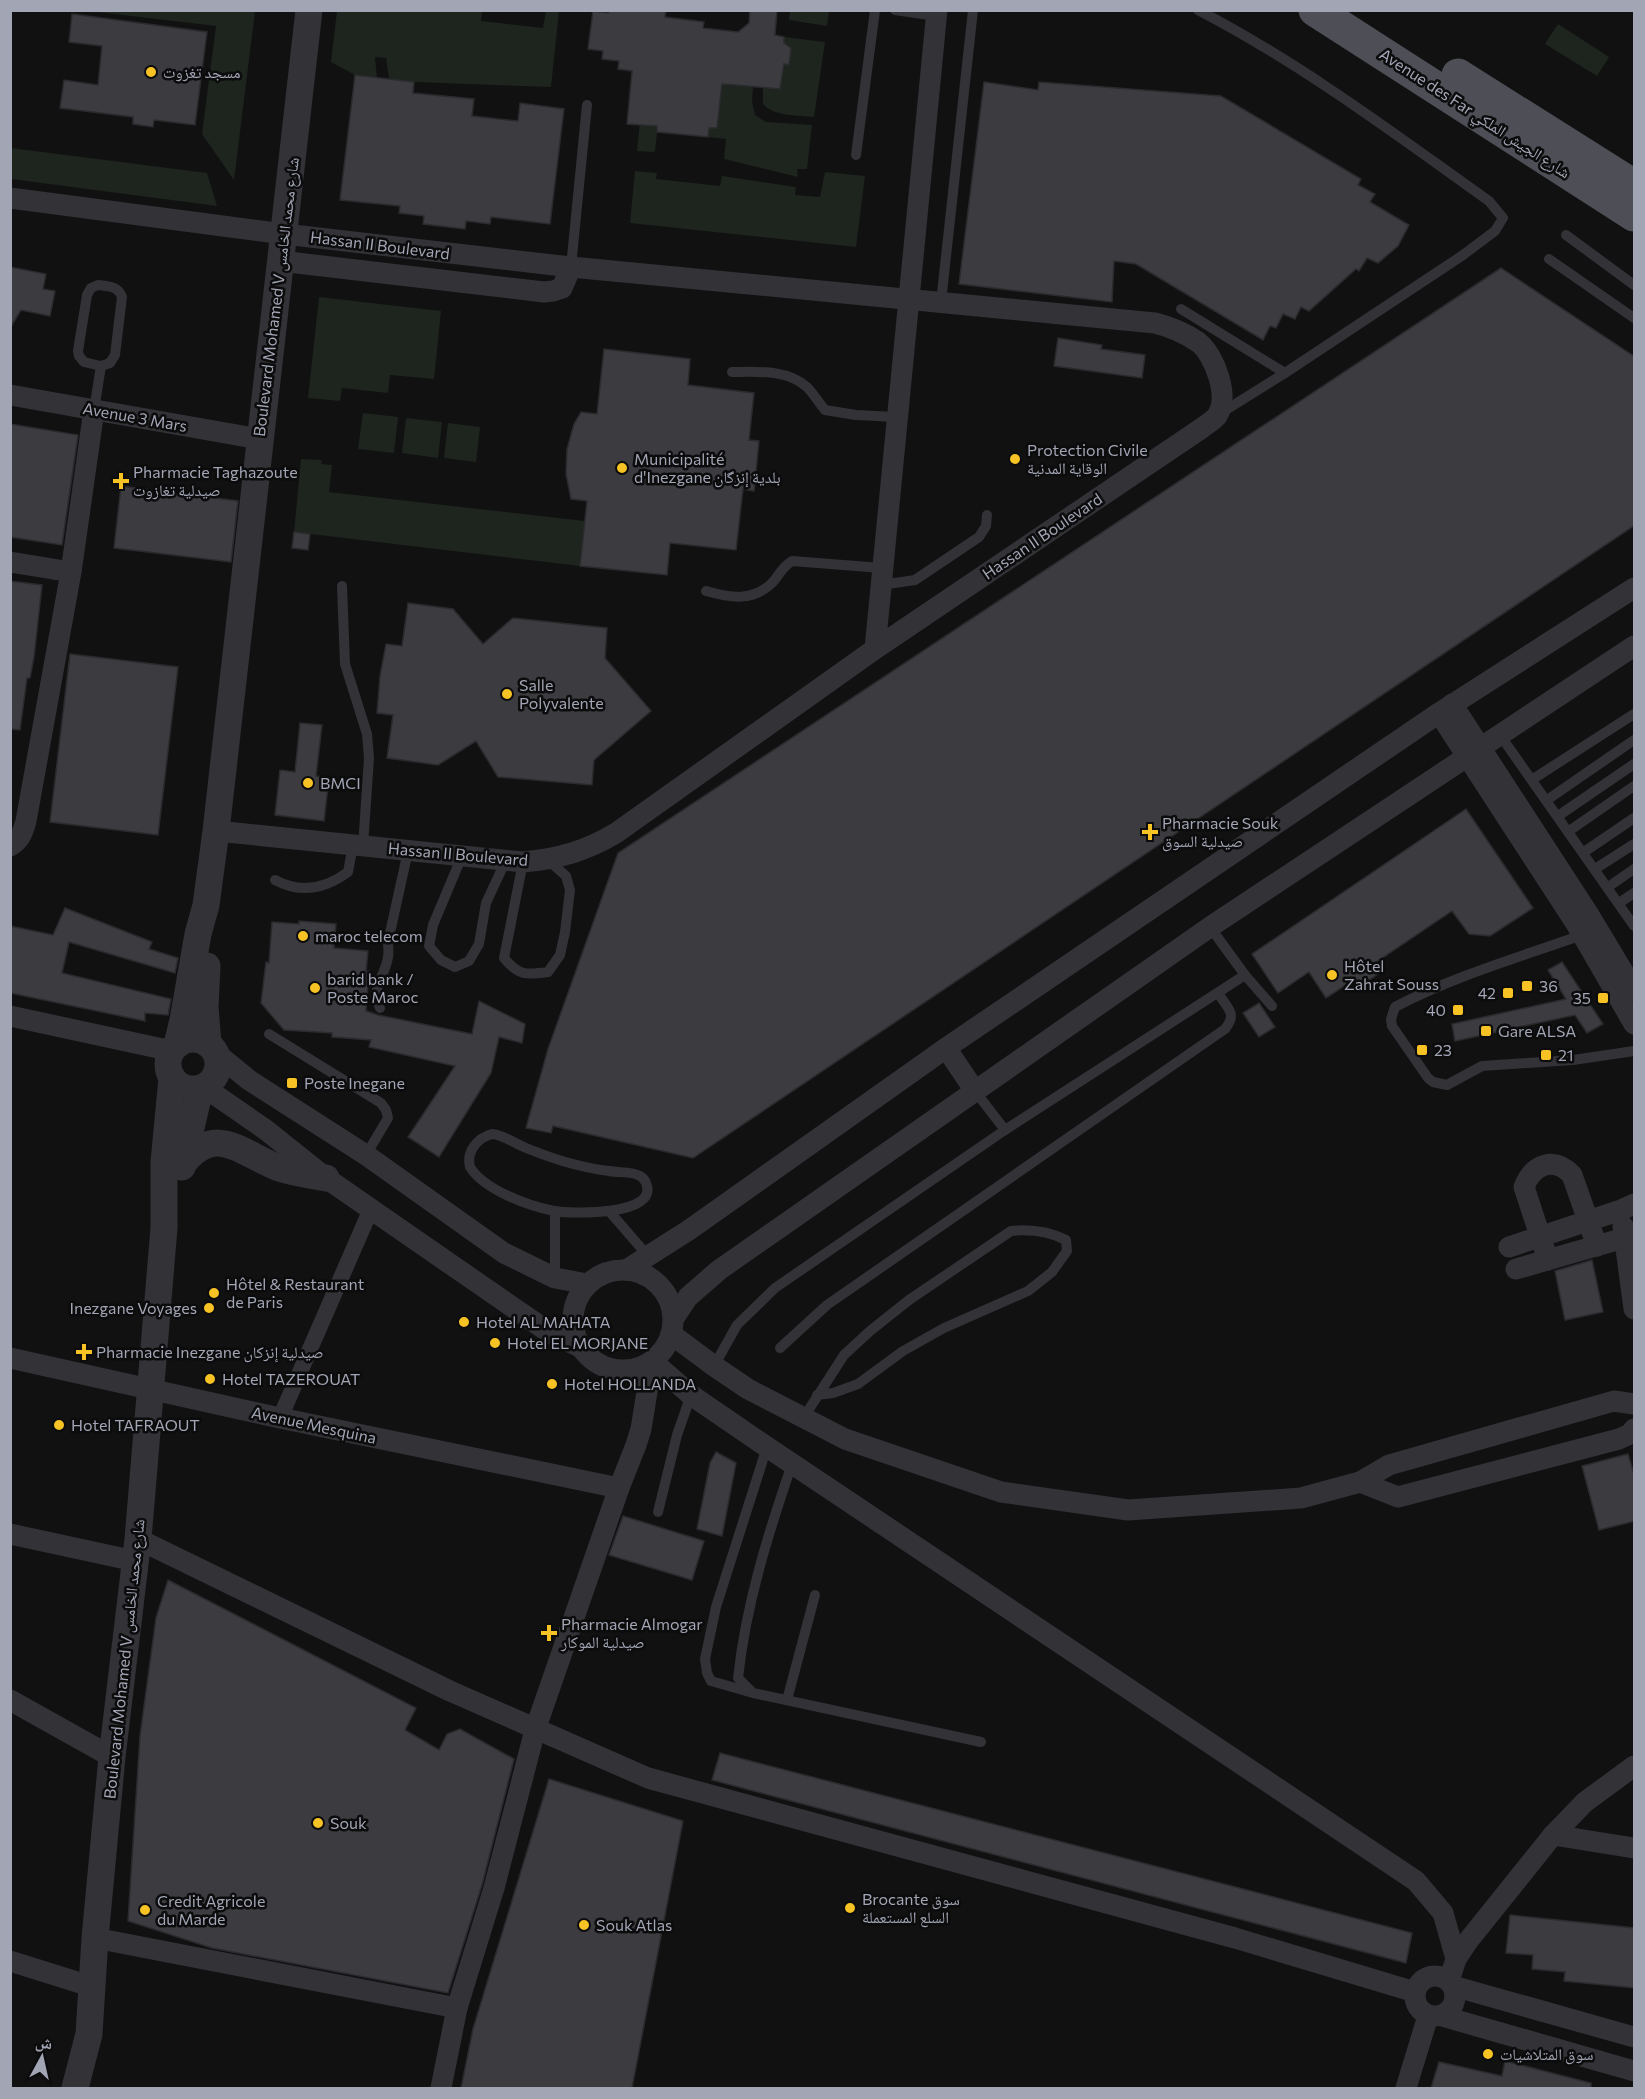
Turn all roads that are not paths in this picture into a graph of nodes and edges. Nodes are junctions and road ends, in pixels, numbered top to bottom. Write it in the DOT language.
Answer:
graph roads {
  1 [pos="309,10"];
  2 [pos="875,10"];
  3 [pos="895,10"];
  4 [pos="974,10"];
  5 [pos="1198,10"];
  6 [pos="1315,10"];
  7 [pos="1355,10"];
  8 [pos="937,13"];
  9 [pos="587,105"];
  10 [pos="856,155"];
  11 [pos="1635,186"];
  12 [pos="10,198"];
  13 [pos="1635,215"];
  14 [pos="284,234"];
  15 [pos="1566,235"];
  16 [pos="1549,259"];
  17 [pos="280,261"];
  18 [pos="571,267"];
  19 [pos="1635,285"];
  20 [pos="908,298"];
  21 [pos="941,302"];
  22 [pos="1181,309"];
  23 [pos="1635,318"];
  24 [pos="101,366"];
  25 [pos="732,372"];
  26 [pos="1285,373"];
  27 [pos="10,395"];
  28 [pos="94,410"];
  29 [pos="1218,415"];
  30 [pos="896,417"];
  31 [pos="260,439"];
  32 [pos="987,515"];
  33 [pos="10,562"];
  34 [pos="71,572"];
  35 [pos="881,576"];
  36 [pos="342,586"];
  37 [pos="1635,588"];
  38 [pos="706,591"];
  39 [pos="1635,646"];
  40 [pos="875,649"];
  41 [pos="1445,709"];
  42 [pos="1635,714"];
  43 [pos="1500,735"];
  44 [pos="1635,740"];
  45 [pos="1474,752"];
  46 [pos="1635,764"];
  47 [pos="1533,779"];
  48 [pos="1635,786"];
  49 [pos="1547,800"];
  50 [pos="1558,816"];
  51 [pos="1635,818"];
  52 [pos="216,831"];
  53 [pos="1569,831"];
  54 [pos="1635,844"];
  55 [pos="358,845"];
  56 [pos="10,846"];
  57 [pos="408,851"];
  58 [pos="1584,852"];
  59 [pos="462,856"];
  60 [pos="548,860"];
  61 [pos="514,861"];
  62 [pos="1635,868"];
  63 [pos="1595,869"];
  64 [pos="274,879"];
  65 [pos="1608,887"];
  66 [pos="1635,893"];
  67 [pos="1619,903"];
  68 [pos="206,905"];
  69 [pos="1634,922"];
  70 [pos="1582,924"];
  71 [pos="1210,927"];
  72 [pos="1245,975"];
  73 [pos="1635,990"];
  74 [pos="1218,993"];
  75 [pos="1272,1006"];
  76 [pos="380,1008"];
  77 [pos="10,1016"];
  78 [pos="1635,1024"];
  79 [pos="269,1034"];
  80 [pos="174,1048"];
  81 [pos="946,1048"];
  82 [pos="213,1049"];
  83 [pos="1635,1051"];
  84 [pos="172,1078"];
  85 [pos="202,1088"];
  86 [pos="975,1091"];
  87 [pos="1005,1130"];
  88 [pos="366,1155"];
  89 [pos="183,1164"];
  90 [pos="326,1178"];
  91 [pos="1628,1207"];
  92 [pos="371,1209"];
  93 [pos="555,1211"];
  94 [pos="609,1211"];
  95 [pos="1588,1219"];
  96 [pos="164,1228"];
  97 [pos="1539,1236"];
  98 [pos="1629,1236"];
  99 [pos="1597,1246"];
  100 [pos="1509,1247"];
  101 [pos="648,1256"];
  102 [pos="1548,1260"];
  103 [pos="1516,1269"];
  104 [pos="626,1270"];
  105 [pos="555,1278"];
  106 [pos="587,1284"];
  107 [pos="1635,1309"];
  108 [pos="672,1326"];
  109 [pos="580,1347"];
  110 [pos="780,1348"];
  111 [pos="10,1358"];
  112 [pos="652,1361"];
  113 [pos="714,1366"];
  114 [pos="150,1389"];
  115 [pos="691,1395"];
  116 [pos="817,1395"];
  117 [pos="1635,1404"];
  118 [pos="804,1417"];
  119 [pos="280,1418"];
  120 [pos="1635,1429"];
  121 [pos="767,1447"];
  122 [pos="792,1464"];
  123 [pos="1360,1482"];
  124 [pos="619,1488"];
  125 [pos="658,1512"];
  126 [pos="10,1534"];
  127 [pos="136,1550"];
  128 [pos="815,1595"];
  129 [pos="753,1693"];
  130 [pos="10,1700"];
  131 [pos="786,1700"];
  132 [pos="536,1730"];
  133 [pos="981,1742"];
  134 [pos="112,1757"];
  135 [pos="1635,1766"];
  136 [pos="1553,1835"];
  137 [pos="1635,1848"];
  138 [pos="95,1938"];
  139 [pos="1456,1959"];
  140 [pos="10,1962"];
  141 [pos="1451,1984"];
  142 [pos="93,1987"];
  143 [pos="1415,1992"];
  144 [pos="457,2008"];
  145 [pos="1435,2016"];
  146 [pos="1635,2037"];
  147 [pos="1635,2071"];
  148 [pos="75,2088"];
  149 [pos="441,2088"];
  150 [pos="1406,2088"];
  1 -- 14 [label="street, Boulevard Mohamed V شارع محمد الخامس"];
  2 -- 10 [label="lane"];
  3 -- 8 [label="lane"];
  4 -- 21 [label="lane"];
  5 -- 26 [label="lane"];
  6 -- 13 [label="main road, Avenue des Far شارع الجيش الملكي"];
  7 -- 11 [label="main road, Avenue des Far شارع الجيش الملكي"];
  8 -- 20 [label="street"];
  9 -- 18 [label="lane"];
  12 -- 14 [label="street, Hassan II Boulevard"];
  14 -- 17 [label="street, Boulevard Mohamed V شارع محمد الخامس"];
  14 -- 18 [label="street, Hassan II Boulevard"];
  15 -- 19 [label="lane"];
  16 -- 23 [label="lane"];
  17 -- 18 [label="street, Hassan II Boulevard"];
  17 -- 31 [label="street, Boulevard Mohamed V شارع محمد الخامس"];
  18 -- 20 [label="street, Hassan II Boulevard"];
  20 -- 21 [label="street, Hassan II Boulevard"];
  20 -- 30 [label="street"];
  21 -- 29 [label="street, Hassan II Boulevard"];
  22 -- 26 [label="lane"];
  24 -- 24 [label="lane"];
  24 -- 28 [label="lane"];
  25 -- 30 [label="lane"];
  26 -- 29 [label="lane"];
  27 -- 28 [label="street, Avenue 3 Mars"];
  28 -- 31 [label="street, Avenue 3 Mars"];
  28 -- 34 [label="street"];
  29 -- 40 [label="street, Hassan II Boulevard"];
  30 -- 35 [label="street"];
  31 -- 52 [label="street, Boulevard Mohamed V شارع محمد الخامس"];
  32 -- 35 [label="lane"];
  33 -- 34 [label="street"];
  34 -- 56 [label="street"];
  35 -- 38 [label="lane"];
  35 -- 40 [label="street"];
  36 -- 55 [label="lane"];
  37 -- 41 [label="street"];
  39 -- 43 [label="street"];
  40 -- 60 [label="street, Hassan II Boulevard"];
  41 -- 45 [label="street"];
  41 -- 81 [label="street"];
  42 -- 47 [label="lane"];
  43 -- 45 [label="street"];
  43 -- 47 [label="lane"];
  44 -- 49 [label="lane"];
  45 -- 70 [label="street"];
  45 -- 71 [label="street"];
  46 -- 50 [label="lane"];
  47 -- 49 [label="lane"];
  48 -- 53 [label="lane"];
  49 -- 50 [label="lane"];
  50 -- 53 [label="lane"];
  51 -- 58 [label="lane"];
  52 -- 55 [label="street, Hassan II Boulevard"];
  52 -- 68 [label="street, Boulevard Mohamed V شارع محمد الخامس"];
  53 -- 58 [label="lane"];
  54 -- 63 [label="lane"];
  55 -- 57 [label="street, Hassan II Boulevard"];
  55 -- 64 [label="lane"];
  57 -- 59 [label="street, Hassan II Boulevard"];
  57 -- 76 [label="lane"];
  58 -- 63 [label="lane"];
  59 -- 61 [label="street, Hassan II Boulevard"];
  59 -- 61 [label="lane"];
  60 -- 61 [label="street, Hassan II Boulevard"];
  60 -- 61 [label="lane"];
  62 -- 65 [label="lane"];
  63 -- 65 [label="lane"];
  65 -- 67 [label="lane"];
  66 -- 67 [label="lane"];
  67 -- 69 [label="lane"];
  68 -- 80 [label="street, Boulevard Mohamed V شارع محمد الخامس"];
  68 -- 82 [label="street, Boulevard Mohamed V شارع محمد الخامس"];
  70 -- 73 [label="street"];
  70 -- 78 [label="street"];
  70 -- 83 [label="lane"];
  71 -- 72 [label="lane"];
  71 -- 86 [label="street"];
  72 -- 74 [label="lane"];
  72 -- 75 [label="lane"];
  74 -- 87 [label="lane"];
  74 -- 110 [label="lane"];
  77 -- 80 [label="street"];
  79 -- 88 [label="lane"];
  80 -- 82 [label="street"];
  80 -- 84 [label="street"];
  81 -- 86 [label="street"];
  81 -- 101 [label="street"];
  82 -- 85 [label="street"];
  82 -- 88 [label="street"];
  84 -- 85 [label="street"];
  84 -- 96 [label="street, Boulevard Mohamed V شارع محمد الخامس"];
  85 -- 89 [label="street, Boulevard Mohamed V شارع محمد الخامس"];
  85 -- 90 [label="street"];
  86 -- 87 [label="lane"];
  86 -- 108 [label="street"];
  87 -- 113 [label="lane"];
  88 -- 105 [label="street"];
  89 -- 90 [label="street"];
  89 -- 96 [label="street, Boulevard Mohamed V شارع محمد الخامس"];
  90 -- 92 [label="street"];
  91 -- 95 [label="street"];
  91 -- 98 [label="street"];
  92 -- 109 [label="street"];
  92 -- 119 [label="street"];
  93 -- 94 [label="lane"];
  93 -- 94 [label="lane"];
  93 -- 105 [label="lane"];
  94 -- 101 [label="lane"];
  95 -- 97 [label="street"];
  95 -- 97 [label="street"];
  95 -- 99 [label="street"];
  96 -- 114 [label="street, Boulevard Mohamed V شارع محمد الخامس"];
  97 -- 100 [label="street"];
  97 -- 102 [label="street"];
  98 -- 99 [label="street"];
  98 -- 107 [label="street"];
  99 -- 102 [label="street"];
  101 -- 104 [label="street"];
  102 -- 103 [label="street"];
  104 -- 106 [label="street"];
  104 -- 108 [label="street"];
  105 -- 106 [label="street"];
  106 -- 109 [label="street"];
  108 -- 112 [label="street"];
  108 -- 113 [label="street"];
  109 -- 112 [label="street"];
  111 -- 114 [label="street, Avenue Mesquina"];
  112 -- 115 [label="street"];
  112 -- 124 [label="street"];
  113 -- 118 [label="street"];
  114 -- 119 [label="street, Avenue Mesquina"];
  114 -- 127 [label="street, Boulevard Mohamed V شارع محمد الخامس"];
  115 -- 121 [label="street"];
  115 -- 125 [label="lane"];
  116 -- 116 [label="lane"];
  116 -- 118 [label="lane"];
  117 -- 123 [label="street"];
  118 -- 123 [label="street"];
  119 -- 124 [label="street, Avenue Mesquina"];
  120 -- 123 [label="street"];
  121 -- 122 [label="street"];
  121 -- 129 [label="lane"];
  122 -- 129 [label="lane"];
  122 -- 139 [label="street"];
  124 -- 132 [label="street"];
  126 -- 127 [label="street"];
  127 -- 132 [label="street"];
  127 -- 134 [label="street, Boulevard Mohamed V شارع محمد الخامس"];
  128 -- 131 [label="lane"];
  129 -- 131 [label="lane"];
  130 -- 134 [label="street"];
  131 -- 133 [label="lane"];
  132 -- 143 [label="street"];
  132 -- 144 [label="street"];
  134 -- 138 [label="street, Boulevard Mohamed V شارع محمد الخامس"];
  135 -- 136 [label="street"];
  136 -- 137 [label="street"];
  136 -- 139 [label="street"];
  138 -- 142 [label="street, Boulevard Mohamed V شارع محمد الخامس"];
  138 -- 144 [label="street"];
  139 -- 141 [label="street"];
  140 -- 142 [label="street"];
  141 -- 143 [label="street"];
  141 -- 145 [label="street"];
  141 -- 146 [label="street"];
  142 -- 148 [label="street, Boulevard Mohamed V شارع محمد الخامس"];
  143 -- 145 [label="street"];
  144 -- 149 [label="street"];
  145 -- 147 [label="street"];
  145 -- 150 [label="street"];
}
